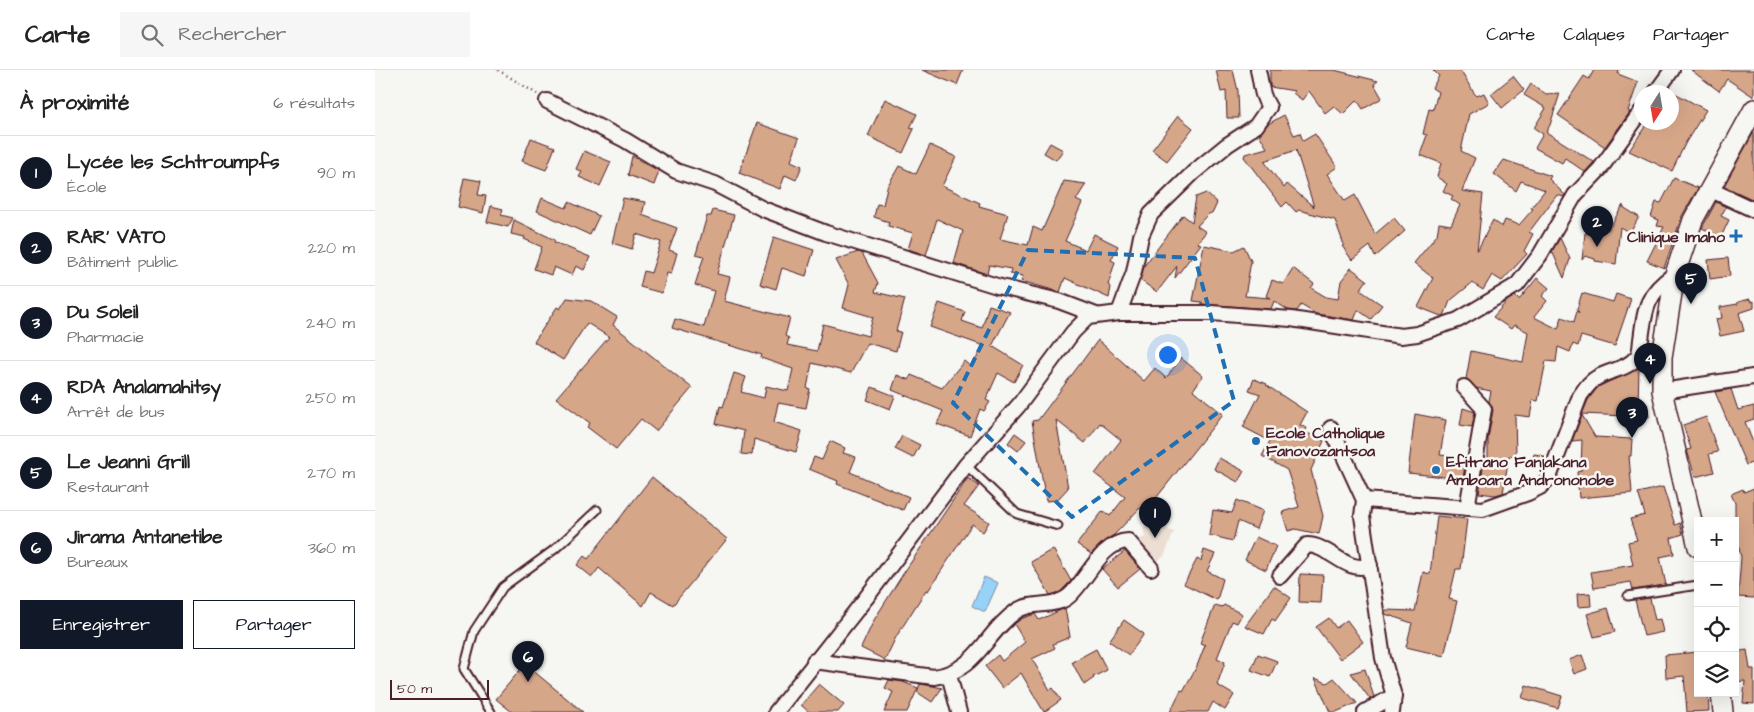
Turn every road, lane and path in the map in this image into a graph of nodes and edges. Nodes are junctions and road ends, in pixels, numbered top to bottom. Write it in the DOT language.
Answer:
graph roads {
  1 [pos="498,70"];
  2 [pos="1258,70"];
  3 [pos="1672,70"];
  4 [pos="1661,85"];
  5 [pos="547,101"];
  6 [pos="1754,111"];
  7 [pos="1634,122"];
  8 [pos="1709,189"];
  9 [pos="1754,210"];
  10 [pos="1675,274"];
  11 [pos="1119,313"];
  12 [pos="1096,315"];
  13 [pos="1753,377"];
  14 [pos="1464,387"];
  15 [pos="1662,391"];
  16 [pos="1331,428"];
  17 [pos="966,465"];
  18 [pos="1364,500"];
  19 [pos="1467,508"];
  20 [pos="597,510"];
  21 [pos="1058,526"];
  22 [pos="1694,530"];
  23 [pos="1370,565"];
  24 [pos="1151,568"];
  25 [pos="1280,576"];
  26 [pos="1694,586"];
  27 [pos="1628,596"];
  28 [pos="814,661"];
  29 [pos="949,675"];
  30 [pos="1394,696"];
  31 [pos="1721,697"];
  32 [pos="491,712"];
  33 [pos="776,712"];
  34 [pos="959,712"];
  35 [pos="1365,712"];
  36 [pos="1392,712"];
  37 [pos="1723,712"];
  1 -- 5 [label="path"];
  2 -- 11 [label="street"];
  3 -- 4 [label="street"];
  5 -- 12 [label="street"];
  6 -- 8 [label="main road"];
  7 -- 11 [label="street"];
  8 -- 9 [label="street"];
  8 -- 10 [label="main road"];
  10 -- 15 [label="main road"];
  10 -- 19 [label="street"];
  11 -- 12 [label="street"];
  12 -- 17 [label="street"];
  13 -- 15 [label="street"];
  14 -- 19 [label="street"];
  15 -- 22 [label="main road"];
  16 -- 18 [label="street"];
  17 -- 21 [label="lane"];
  17 -- 28 [label="street"];
  18 -- 19 [label="street"];
  18 -- 23 [label="street"];
  20 -- 32 [label="lane"];
  23 -- 25 [label="street"];
  23 -- 30 [label="street"];
  24 -- 29 [label="street"];
  26 -- 27 [label="lane"];
  28 -- 29 [label="street"];
  28 -- 33 [label="street"];
  29 -- 34 [label="street"];
  30 -- 35 [label="street"];
  30 -- 36 [label="street"];
  31 -- 37 [label="main road"];
}
